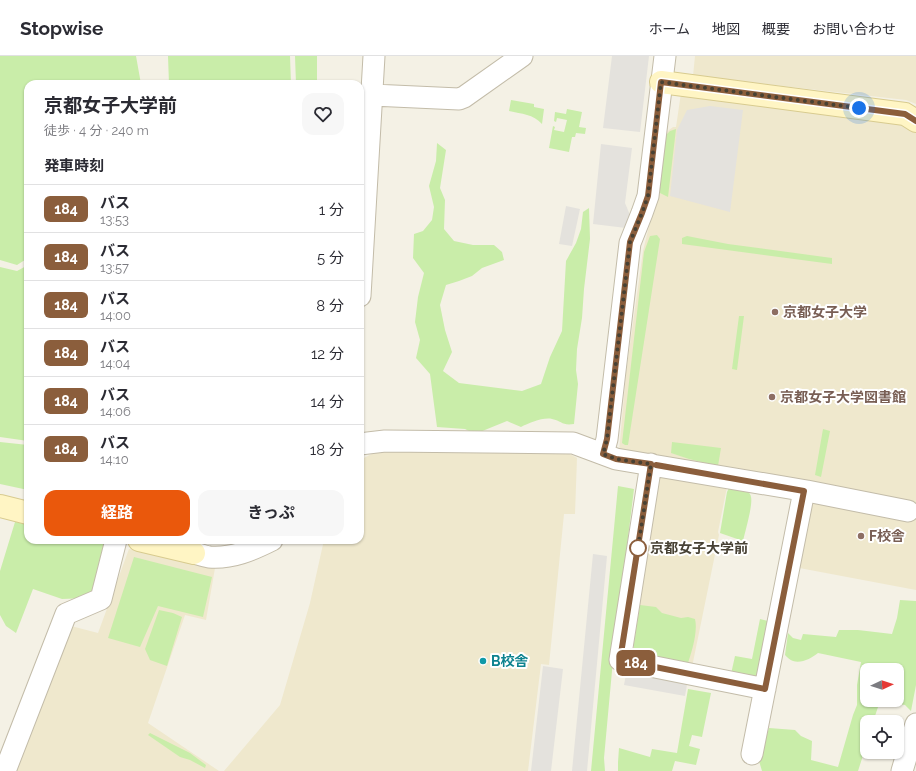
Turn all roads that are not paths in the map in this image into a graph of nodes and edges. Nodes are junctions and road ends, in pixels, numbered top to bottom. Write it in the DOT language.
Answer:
graph roads {
  1 [pos="374,56"];
  2 [pos="522,56"];
  3 [pos="665,56"];
  4 [pos="661,82"];
  5 [pos="372,95"];
  6 [pos="916,121"];
  7 [pos="364,222"];
  8 [pos="364,443"];
  9 [pos="603,454"];
  10 [pos="651,464"];
  11 [pos="804,491"];
  12 [pos="0,506"];
  13 [pos="908,511"];
  14 [pos="24,512"];
  15 [pos="115,544"];
  16 [pos="156,544"];
  17 [pos="264,544"];
  18 [pos="194,553"];
  19 [pos="765,689"];
  20 [pos="916,724"];
  21 [pos="752,754"];
  22 [pos="5,771"];
  23 [pos="902,771"];
  1 -- 5 [label="street"];
  2 -- 5 [label="street"];
  3 -- 4 [label="street"];
  4 -- 6 [label="street"];
  4 -- 9 [label="street"];
  5 -- 7 [label="street"];
  8 -- 9 [label="street"];
  9 -- 10 [label="street"];
  10 -- 11 [label="street"];
  10 -- 19 [label="street"];
  11 -- 13 [label="street"];
  11 -- 19 [label="street"];
  12 -- 14 [label="street"];
  15 -- 22 [label="street"];
  16 -- 18 [label="street"];
  17 -- 18 [label="street"];
  19 -- 21 [label="street"];
  20 -- 23 [label="street"];
}
